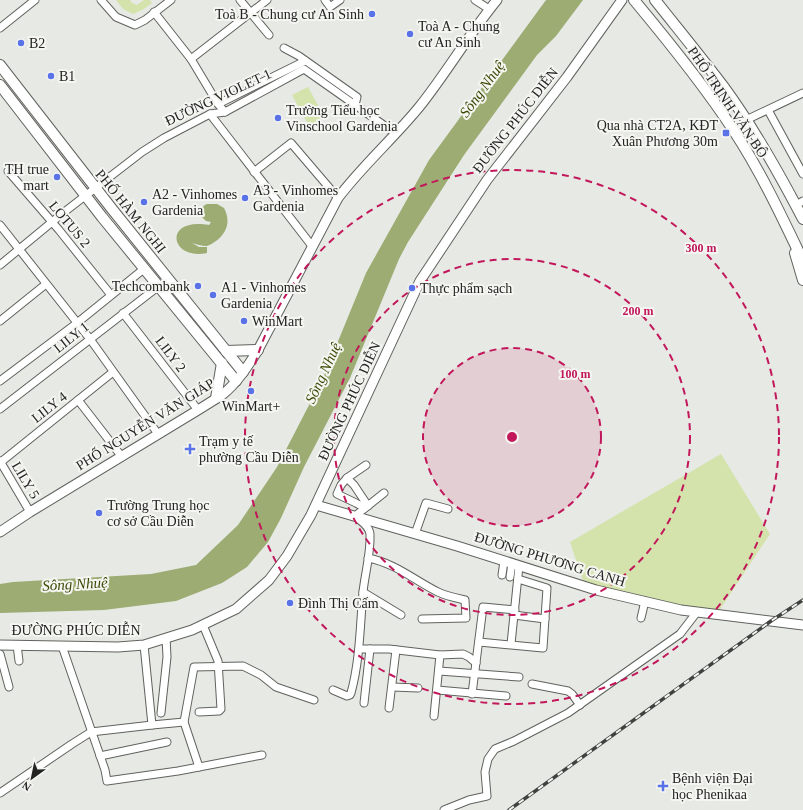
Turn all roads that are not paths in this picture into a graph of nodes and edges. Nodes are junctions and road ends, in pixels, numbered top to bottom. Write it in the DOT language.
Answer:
graph roads {
  1 [pos="101,0"];
  2 [pos="171,0"];
  3 [pos="240,0"];
  4 [pos="267,0"];
  5 [pos="325,0"];
  6 [pos="340,0"];
  7 [pos="475,0"];
  8 [pos="497,0"];
  9 [pos="622,0"];
  10 [pos="634,0"];
  11 [pos="655,0"];
  12 [pos="30,1"];
  13 [pos="489,9"];
  14 [pos="154,12"];
  15 [pos="250,13"];
  16 [pos="0,28"];
  17 [pos="269,35"];
  18 [pos="284,48"];
  19 [pos="191,59"];
  20 [pos="305,60"];
  21 [pos="0,65"];
  22 [pos="0,85"];
  23 [pos="803,93"];
  24 [pos="218,104"];
  25 [pos="355,105"];
  26 [pos="768,110"];
  27 [pos="225,112"];
  28 [pos="210,114"];
  29 [pos="746,120"];
  30 [pos="395,134"];
  31 [pos="8,171"];
  32 [pos="254,172"];
  33 [pos="803,174"];
  34 [pos="96,189"];
  35 [pos="86,196"];
  36 [pos="338,198"];
  37 [pos="801,210"];
  38 [pos="53,223"];
  39 [pos="0,225"];
  40 [pos="788,228"];
  41 [pos="312,246"];
  42 [pos="20,250"];
  43 [pos="803,261"];
  44 [pos="0,266"];
  45 [pos="145,268"];
  46 [pos="803,280"];
  47 [pos="46,284"];
  48 [pos="159,286"];
  49 [pos="111,295"];
  50 [pos="123,313"];
  51 [pos="0,321"];
  52 [pos="77,323"];
  53 [pos="90,339"];
  54 [pos="258,350"];
  55 [pos="226,351"];
  56 [pos="222,364"];
  57 [pos="113,372"];
  58 [pos="243,372"];
  59 [pos="0,380"];
  60 [pos="236,381"];
  61 [pos="216,398"];
  62 [pos="78,400"];
  63 [pos="0,409"];
  64 [pos="198,410"];
  65 [pos="158,434"];
  66 [pos="122,457"];
  67 [pos="0,461"];
  68 [pos="366,465"];
  69 [pos="347,478"];
  70 [pos="384,493"];
  71 [pos="316,505"];
  72 [pos="367,507"];
  73 [pos="448,509"];
  74 [pos="30,512"];
  75 [pos="354,516"];
  76 [pos="0,532"];
  77 [pos="415,534"];
  78 [pos="368,558"];
  79 [pos="512,564"];
  80 [pos="506,576"];
  81 [pos="518,580"];
  82 [pos="363,592"];
  83 [pos="645,601"];
  84 [pos="514,612"];
  85 [pos="401,615"];
  86 [pos="641,618"];
  87 [pos="692,618"];
  88 [pos="422,619"];
  89 [pos="545,619"];
  90 [pos="203,625"];
  91 [pos="803,625"];
  92 [pos="166,638"];
  93 [pos="479,642"];
  94 [pos="511,644"];
  95 [pos="0,645"];
  96 [pos="16,645"];
  97 [pos="144,645"];
  98 [pos="62,646"];
  99 [pos="359,649"];
  100 [pos="370,649"];
  101 [pos="396,650"];
  102 [pos="0,654"];
  103 [pos="440,655"];
  104 [pos="18,661"];
  105 [pos="476,663"];
  106 [pos="218,666"];
  107 [pos="439,671"];
  108 [pos="475,674"];
  109 [pos="519,677"];
  110 [pos="532,684"];
  111 [pos="9,687"];
  112 [pos="392,687"];
  113 [pos="418,688"];
  114 [pos="333,690"];
  115 [pos="437,690"];
  116 [pos="472,694"];
  117 [pos="506,696"];
  118 [pos="314,700"];
  119 [pos="585,701"];
  120 [pos="364,702"];
  121 [pos="389,708"];
  122 [pos="199,712"];
  123 [pos="161,713"];
  124 [pos="434,716"];
  125 [pos="184,722"];
  126 [pos="152,725"];
  127 [pos="91,732"];
  128 [pos="167,742"];
  129 [pos="262,755"];
  130 [pos="100,756"];
  131 [pos="199,767"];
  132 [pos="0,793"];
  133 [pos="444,810"];
  1 -- 14 [label="street"];
  2 -- 14 [label="street"];
  3 -- 15 [label="street"];
  4 -- 15 [label="street"];
  5 -- 6 [label="street"];
  7 -- 13 [label="street"];
  8 -- 13 [label="street, PHỐ NGUYỄN VĂN GIÁP"];
  9 -- 71 [label="street, ĐƯỜNG PHÚC DIỄN"];
  10 -- 40 [label="main road, PHỐ TRỊNH VĂN BÔ"];
  11 -- 29 [label="main road, PHỐ TRỊNH VĂN BÔ"];
  12 -- 16 [label="street"];
  13 -- 30 [label="street, PHỐ NGUYỄN VĂN GIÁP"];
  14 -- 19 [label="street"];
  15 -- 17 [label="street"];
  15 -- 19 [label="street"];
  18 -- 20 [label="street"];
  19 -- 24 [label="street"];
  20 -- 24 [label="street"];
  20 -- 25 [label="street"];
  21 -- 34 [label="main road, PHỐ HÀM NGHI"];
  22 -- 35 [label="main road, PHỐ HÀM NGHI"];
  23 -- 26 [label="street"];
  24 -- 27 [label="street"];
  25 -- 27 [label="street, ĐƯỜNG VIOLET 1"];
  25 -- 30 [label="street"];
  26 -- 29 [label="street"];
  26 -- 33 [label="street"];
  27 -- 28 [label="street, ĐƯỜNG VIOLET 1"];
  28 -- 32 [label="street"];
  28 -- 34 [label="street, ĐƯỜNG VIOLET 1"];
  29 -- 37 [label="main road, PHỐ TRỊNH VĂN BÔ"];
  30 -- 36 [label="street, PHỐ NGUYỄN VĂN GIÁP"];
  31 -- 38 [label="street, LOTUS 2"];
  32 -- 36 [label="street"];
  32 -- 41 [label="street"];
  34 -- 35 [label="street, ĐƯỜNG VIOLET 1"];
  34 -- 55 [label="main road, PHỐ HÀM NGHI"];
  35 -- 38 [label="street, ĐƯỜNG VIOLET 1"];
  35 -- 45 [label="main road, PHỐ HÀM NGHI"];
  36 -- 41 [label="street, PHỐ NGUYỄN VĂN GIÁP"];
  38 -- 42 [label="street, ĐƯỜNG VIOLET 1"];
  38 -- 49 [label="street, LOTUS 2"];
  39 -- 42 [label="street"];
  40 -- 43 [label="main road, PHỐ TRỊNH VĂN BÔ"];
  40 -- 46 [label="main road, PHỐ TRỊNH VĂN BÔ"];
  41 -- 54 [label="street, PHỐ NGUYỄN VĂN GIÁP"];
  42 -- 44 [label="street, ĐƯỜNG VIOLET 1"];
  42 -- 47 [label="street"];
  45 -- 48 [label="main road, PHỐ HÀM NGHI"];
  45 -- 49 [label="street"];
  47 -- 51 [label="street"];
  47 -- 52 [label="street"];
  48 -- 50 [label="street, LILY 1"];
  48 -- 56 [label="main road, PHỐ HÀM NGHI"];
  49 -- 52 [label="street"];
  50 -- 53 [label="street, LILY 1"];
  50 -- 64 [label="street, LILY 2"];
  52 -- 53 [label="street"];
  52 -- 59 [label="street"];
  53 -- 57 [label="street"];
  53 -- 63 [label="street, LILY 1"];
  54 -- 55 [label="main road"];
  54 -- 58 [label="street, PHỐ NGUYỄN VĂN GIÁP"];
  55 -- 58 [label="main road, PHỐ HÀM NGHI"];
  56 -- 60 [label="main road, PHỐ HÀM NGHI"];
  56 -- 61 [label="main road"];
  57 -- 62 [label="street, LILY 4"];
  57 -- 65 [label="street"];
  58 -- 60 [label="street, PHỐ NGUYỄN VĂN GIÁP"];
  60 -- 61 [label="street, PHỐ NGUYỄN VĂN GIÁP"];
  61 -- 64 [label="street, PHỐ NGUYỄN VĂN GIÁP"];
  62 -- 66 [label="street"];
  62 -- 67 [label="street, LILY 4"];
  64 -- 65 [label="street, PHỐ NGUYỄN VĂN GIÁP"];
  65 -- 66 [label="street, PHỐ NGUYỄN VĂN GIÁP"];
  66 -- 74 [label="street, PHỐ NGUYỄN VĂN GIÁP"];
  67 -- 74 [label="street, LILY 5"];
  68 -- 69 [label="street"];
  69 -- 72 [label="street"];
  69 -- 72 [label="street"];
  70 -- 72 [label="street"];
  71 -- 75 [label="street, ĐƯỜNG PHƯƠNG CANH"];
  71 -- 90 [label="street, ĐƯỜNG PHÚC DIỄN"];
  72 -- 75 [label="street"];
  73 -- 77 [label="street"];
  74 -- 76 [label="street, PHỐ NGUYỄN VĂN GIÁP"];
  75 -- 77 [label="street, ĐƯỜNG PHƯƠNG CANH"];
  75 -- 78 [label="street"];
  77 -- 79 [label="street, ĐƯỜNG PHƯƠNG CANH"];
  78 -- 82 [label="street"];
  78 -- 88 [label="street"];
  79 -- 80 [label="street"];
  79 -- 81 [label="street"];
  79 -- 83 [label="street, ĐƯỜNG PHƯƠNG CANH"];
  81 -- 84 [label="street"];
  81 -- 89 [label="street"];
  82 -- 85 [label="street"];
  82 -- 99 [label="street"];
  83 -- 86 [label="street"];
  83 -- 87 [label="street, ĐƯỜNG PHƯƠNG CANH"];
  84 -- 89 [label="street"];
  84 -- 93 [label="street"];
  84 -- 94 [label="street"];
  87 -- 91 [label="street, ĐƯỜNG PHƯƠNG CANH"];
  87 -- 119 [label="street"];
  89 -- 94 [label="street"];
  90 -- 92 [label="street, ĐƯỜNG PHÚC DIỄN"];
  90 -- 106 [label="street"];
  92 -- 97 [label="street, ĐƯỜNG PHÚC DIỄN"];
  92 -- 123 [label="street"];
  93 -- 94 [label="street"];
  93 -- 105 [label="street"];
  95 -- 96 [label="street, ĐƯỜNG PHÚC DIỄN"];
  96 -- 98 [label="street, ĐƯỜNG PHÚC DIỄN"];
  96 -- 104 [label="street"];
  97 -- 98 [label="street, ĐƯỜNG PHÚC DIỄN"];
  97 -- 126 [label="street"];
  98 -- 127 [label="street"];
  99 -- 100 [label="street"];
  99 -- 114 [label="street"];
  100 -- 101 [label="street"];
  100 -- 120 [label="street"];
  101 -- 103 [label="street"];
  101 -- 112 [label="street"];
  102 -- 111 [label="street"];
  103 -- 105 [label="street"];
  103 -- 107 [label="street"];
  105 -- 108 [label="street"];
  106 -- 118 [label="street"];
  106 -- 122 [label="street"];
  106 -- 125 [label="street"];
  107 -- 108 [label="street"];
  107 -- 115 [label="street"];
  108 -- 109 [label="street"];
  108 -- 116 [label="street"];
  110 -- 119 [label="street"];
  112 -- 113 [label="street"];
  112 -- 121 [label="street"];
  115 -- 116 [label="street"];
  115 -- 124 [label="street"];
  116 -- 117 [label="street"];
  119 -- 133 [label="street"];
  125 -- 126 [label="street"];
  125 -- 131 [label="street"];
  126 -- 127 [label="street"];
  127 -- 130 [label="street"];
  127 -- 132 [label="street"];
  128 -- 130 [label="street"];
  129 -- 131 [label="street"];
  130 -- 131 [label="street"];
}
